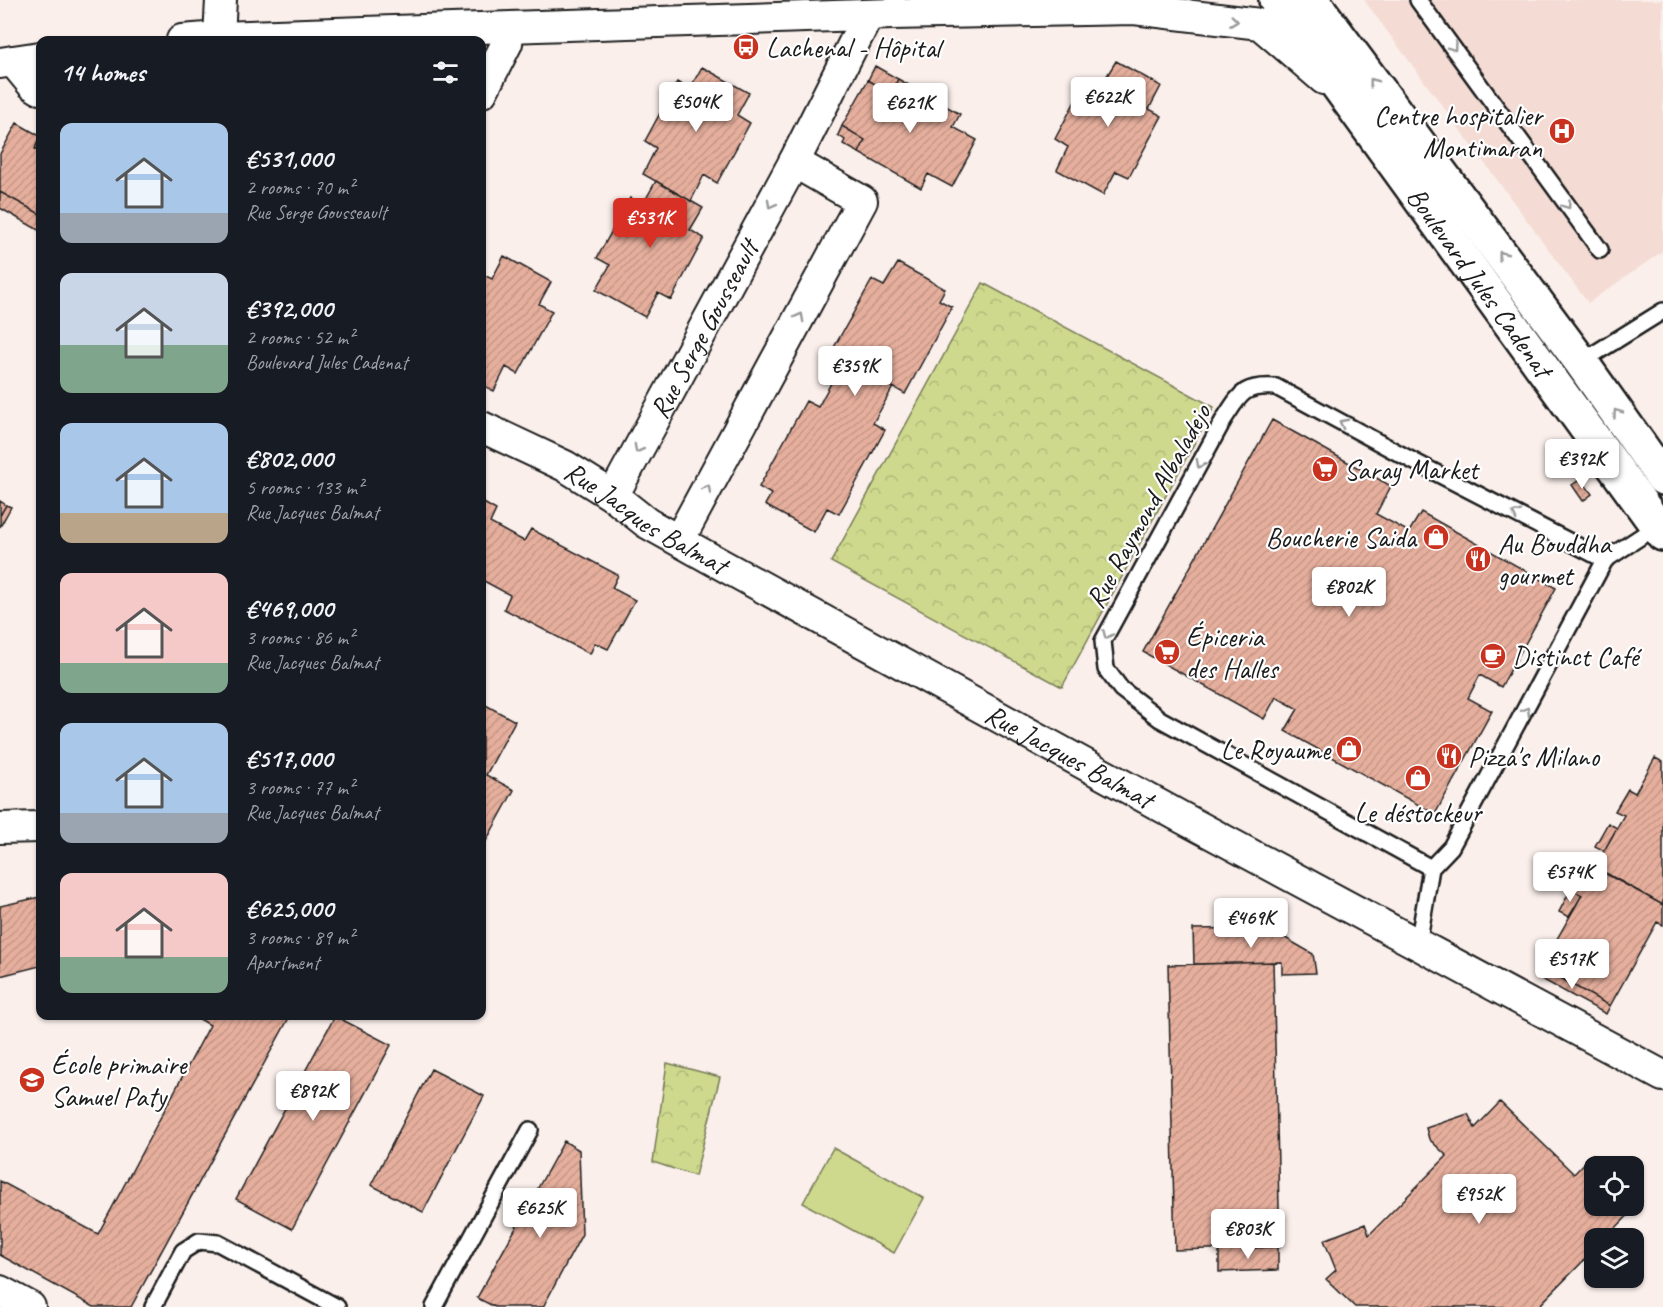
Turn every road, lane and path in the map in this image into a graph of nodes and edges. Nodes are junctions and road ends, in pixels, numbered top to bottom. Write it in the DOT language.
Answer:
graph roads {
  1 [pos="221,0"];
  2 [pos="1174,0"];
  3 [pos="1276,0"];
  4 [pos="1312,0"];
  5 [pos="1418,0"];
  6 [pos="1134,9"];
  7 [pos="868,15"];
  8 [pos="509,28"];
  9 [pos="219,36"];
  10 [pos="251,36"];
  11 [pos="18,60"];
  12 [pos="486,84"];
  13 [pos="36,86"];
  14 [pos="1343,94"];
  15 [pos="794,162"];
  16 [pos="1600,250"];
  17 [pos="1663,311"];
  18 [pos="1581,362"];
  19 [pos="486,429"];
  20 [pos="1663,478"];
  21 [pos="613,496"];
  22 [pos="1660,530"];
  23 [pos="679,540"];
  24 [pos="1605,560"];
  25 [pos="36,827"];
  26 [pos="0,828"];
  27 [pos="1431,868"];
  28 [pos="1418,945"];
  29 [pos="1663,1076"];
  30 [pos="531,1130"];
  31 [pos="0,1291"];
  32 [pos="30,1307"];
  33 [pos="153,1307"];
  34 [pos="338,1307"];
  35 [pos="434,1307"];
  1 -- 9 [label="street"];
  2 -- 6 [label="street"];
  3 -- 14 [label="street, Boulevard Jules Cadenat"];
  18 -- 4 [label="street, Boulevard Jules Cadenat, one-way"];
  5 -- 16 [label="lane, one-way"];
  6 -- 7 [label="street"];
  6 -- 14 [label="street, one-way"];
  7 -- 8 [label="street"];
  7 -- 15 [label="street, Rue Serge Gousseault"];
  8 -- 10 [label="street"];
  8 -- 12 [label="street"];
  11 -- 13 [label="street"];
  14 -- 22 [label="street, Boulevard Jules Cadenat"];
  15 -- 21 [label="street, Rue Serge Gousseault, one-way"];
  23 -- 15 [label="street, one-way"];
  17 -- 18 [label="lane"];
  20 -- 18 [label="street, Boulevard Jules Cadenat, one-way"];
  19 -- 21 [label="street, Rue Jacques Balmat"];
  21 -- 23 [label="street, Rue Jacques Balmat"];
  22 -- 24 [label="lane"];
  23 -- 28 [label="street, Rue Jacques Balmat"];
  27 -- 24 [label="lane, one-way"];
  24 -- 27 [label="lane, Rue Raymond Albaladejo, one-way"];
  25 -- 26 [label="street"];
  27 -- 28 [label="lane"];
  28 -- 29 [label="street, Rue Jacques Balmat"];
  30 -- 35 [label="lane"];
  31 -- 32 [label="street"];
  33 -- 34 [label="lane"];
}
